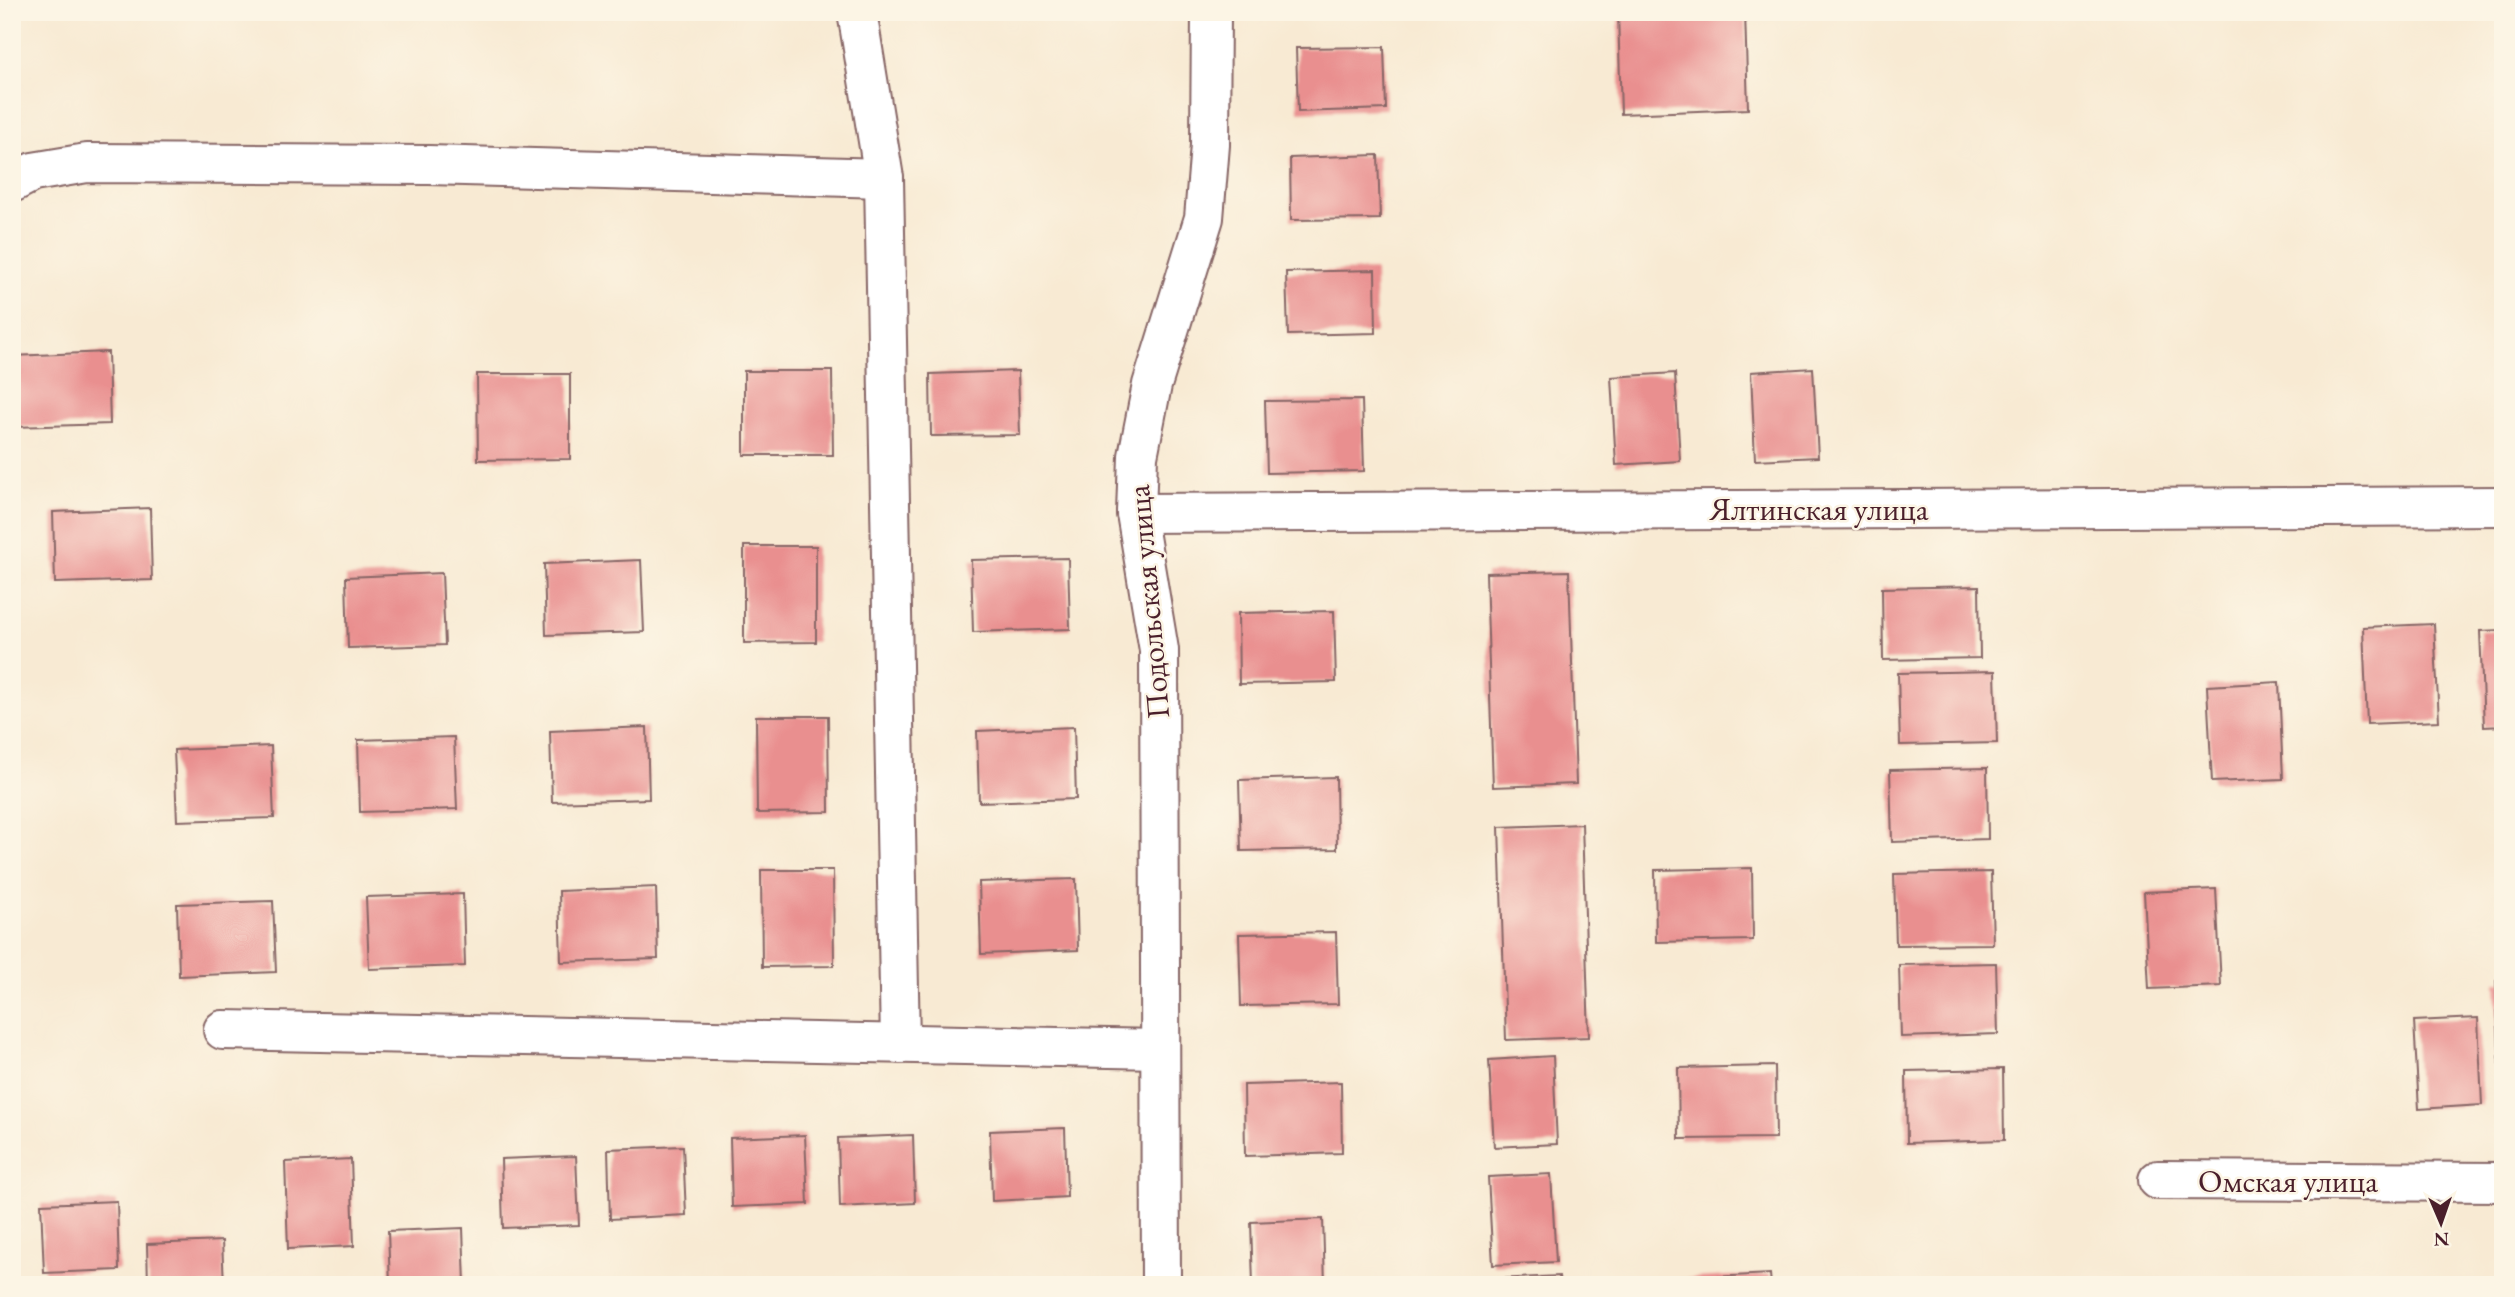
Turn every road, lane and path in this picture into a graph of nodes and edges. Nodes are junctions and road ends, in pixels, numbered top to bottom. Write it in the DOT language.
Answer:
graph roads {
  1 [pos="856,12"];
  2 [pos="1211,12"];
  3 [pos="884,178"];
  4 [pos="12,183"];
  5 [pos="2503,506"];
  6 [pos="1136,513"];
  7 [pos="223,1030"];
  8 [pos="900,1044"];
  9 [pos="1160,1049"];
  10 [pos="2158,1180"];
  11 [pos="2503,1182"];
  12 [pos="1161,1285"];
  1 -- 3 [label="street"];
  2 -- 6 [label="street, Подольская улица"];
  3 -- 4 [label="street"];
  3 -- 8 [label="street"];
  5 -- 6 [label="street, Ялтинская улица"];
  6 -- 9 [label="street, Подольская улица"];
  7 -- 8 [label="street"];
  8 -- 9 [label="street"];
  9 -- 12 [label="street, Подольская улица"];
  10 -- 11 [label="street, Омская улица"];
}
